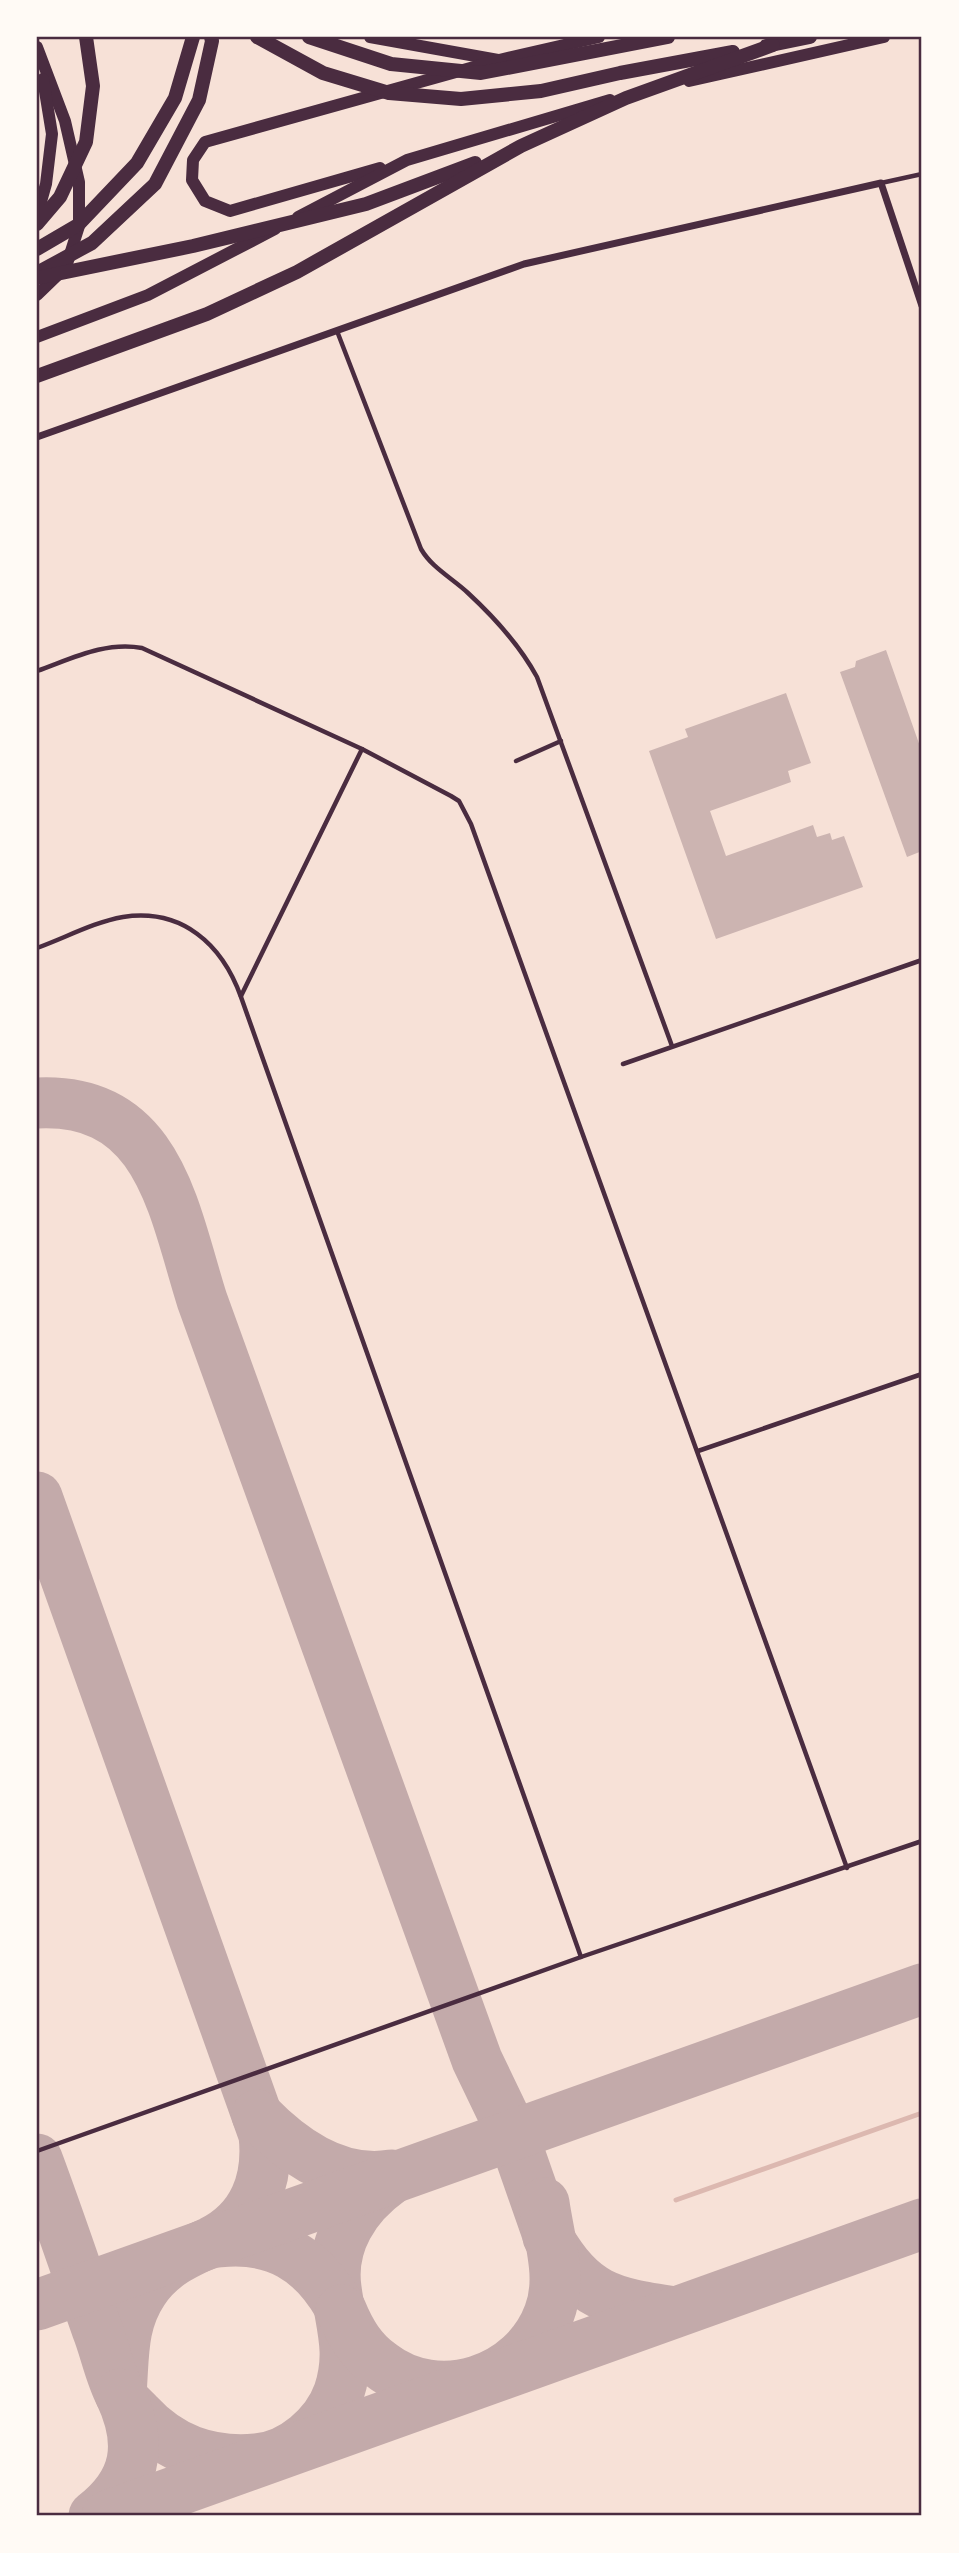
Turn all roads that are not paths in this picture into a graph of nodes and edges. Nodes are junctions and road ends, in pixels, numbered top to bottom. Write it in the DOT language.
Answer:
graph roads {
  1 [pos="86,37"];
  2 [pos="193,37"];
  3 [pos="211,37"];
  4 [pos="257,37"];
  5 [pos="309,37"];
  6 [pos="370,37"];
  7 [pos="599,37"];
  8 [pos="668,37"];
  9 [pos="810,37"];
  10 [pos="884,37"];
  11 [pos="773,45"];
  12 [pos="38,51"];
  13 [pos="499,61"];
  14 [pos="521,146"];
  15 [pos="407,160"];
  16 [pos="922,174"];
  17 [pos="881,183"];
  18 [pos="37,216"];
  19 [pos="37,223"];
  20 [pos="37,249"];
  21 [pos="37,275"];
  22 [pos="37,295"];
  23 [pos="922,306"];
  24 [pos="337,330"];
  25 [pos="37,337"];
  26 [pos="37,376"];
  27 [pos="37,437"];
  28 [pos="37,671"];
  29 [pos="561,741"];
  30 [pos="362,749"];
  31 [pos="516,761"];
  32 [pos="37,948"];
  33 [pos="922,960"];
  34 [pos="241,996"];
  35 [pos="672,1046"];
  36 [pos="623,1064"];
  37 [pos="922,1374"];
  38 [pos="698,1451"];
  39 [pos="922,1841"];
  40 [pos="847,1868"];
  41 [pos="581,1957"];
  42 [pos="37,2151"];
  1 -- 19 [label="highway"];
  2 -- 20 [label="highway"];
  3 -- 21 [label="highway"];
  4 -- 11 [label="highway"];
  5 -- 8 [label="highway"];
  6 -- 13 [label="main road"];
  7 -- 13 [label="main road"];
  9 -- 11 [label="highway"];
  10 -- 15 [label="main road"];
  11 -- 14 [label="highway"];
  12 -- 18 [label="main road"];
  12 -- 22 [label="main road"];
  13 -- 15 [label="main road"];
  14 -- 21 [label="highway"];
  14 -- 26 [label="highway"];
  15 -- 25 [label="main road"];
  16 -- 17 [label="lane"];
  17 -- 23 [label="street"];
  17 -- 24 [label="street"];
  24 -- 27 [label="street"];
  24 -- 29 [label="lane"];
  28 -- 30 [label="lane"];
  29 -- 31 [label="lane"];
  29 -- 35 [label="lane"];
  30 -- 34 [label="lane"];
  30 -- 38 [label="lane"];
  32 -- 34 [label="lane"];
  33 -- 35 [label="lane"];
  34 -- 41 [label="lane"];
  35 -- 36 [label="lane"];
  37 -- 38 [label="lane"];
  38 -- 40 [label="lane"];
  39 -- 40 [label="lane"];
  40 -- 41 [label="lane"];
  41 -- 42 [label="lane"];
}
